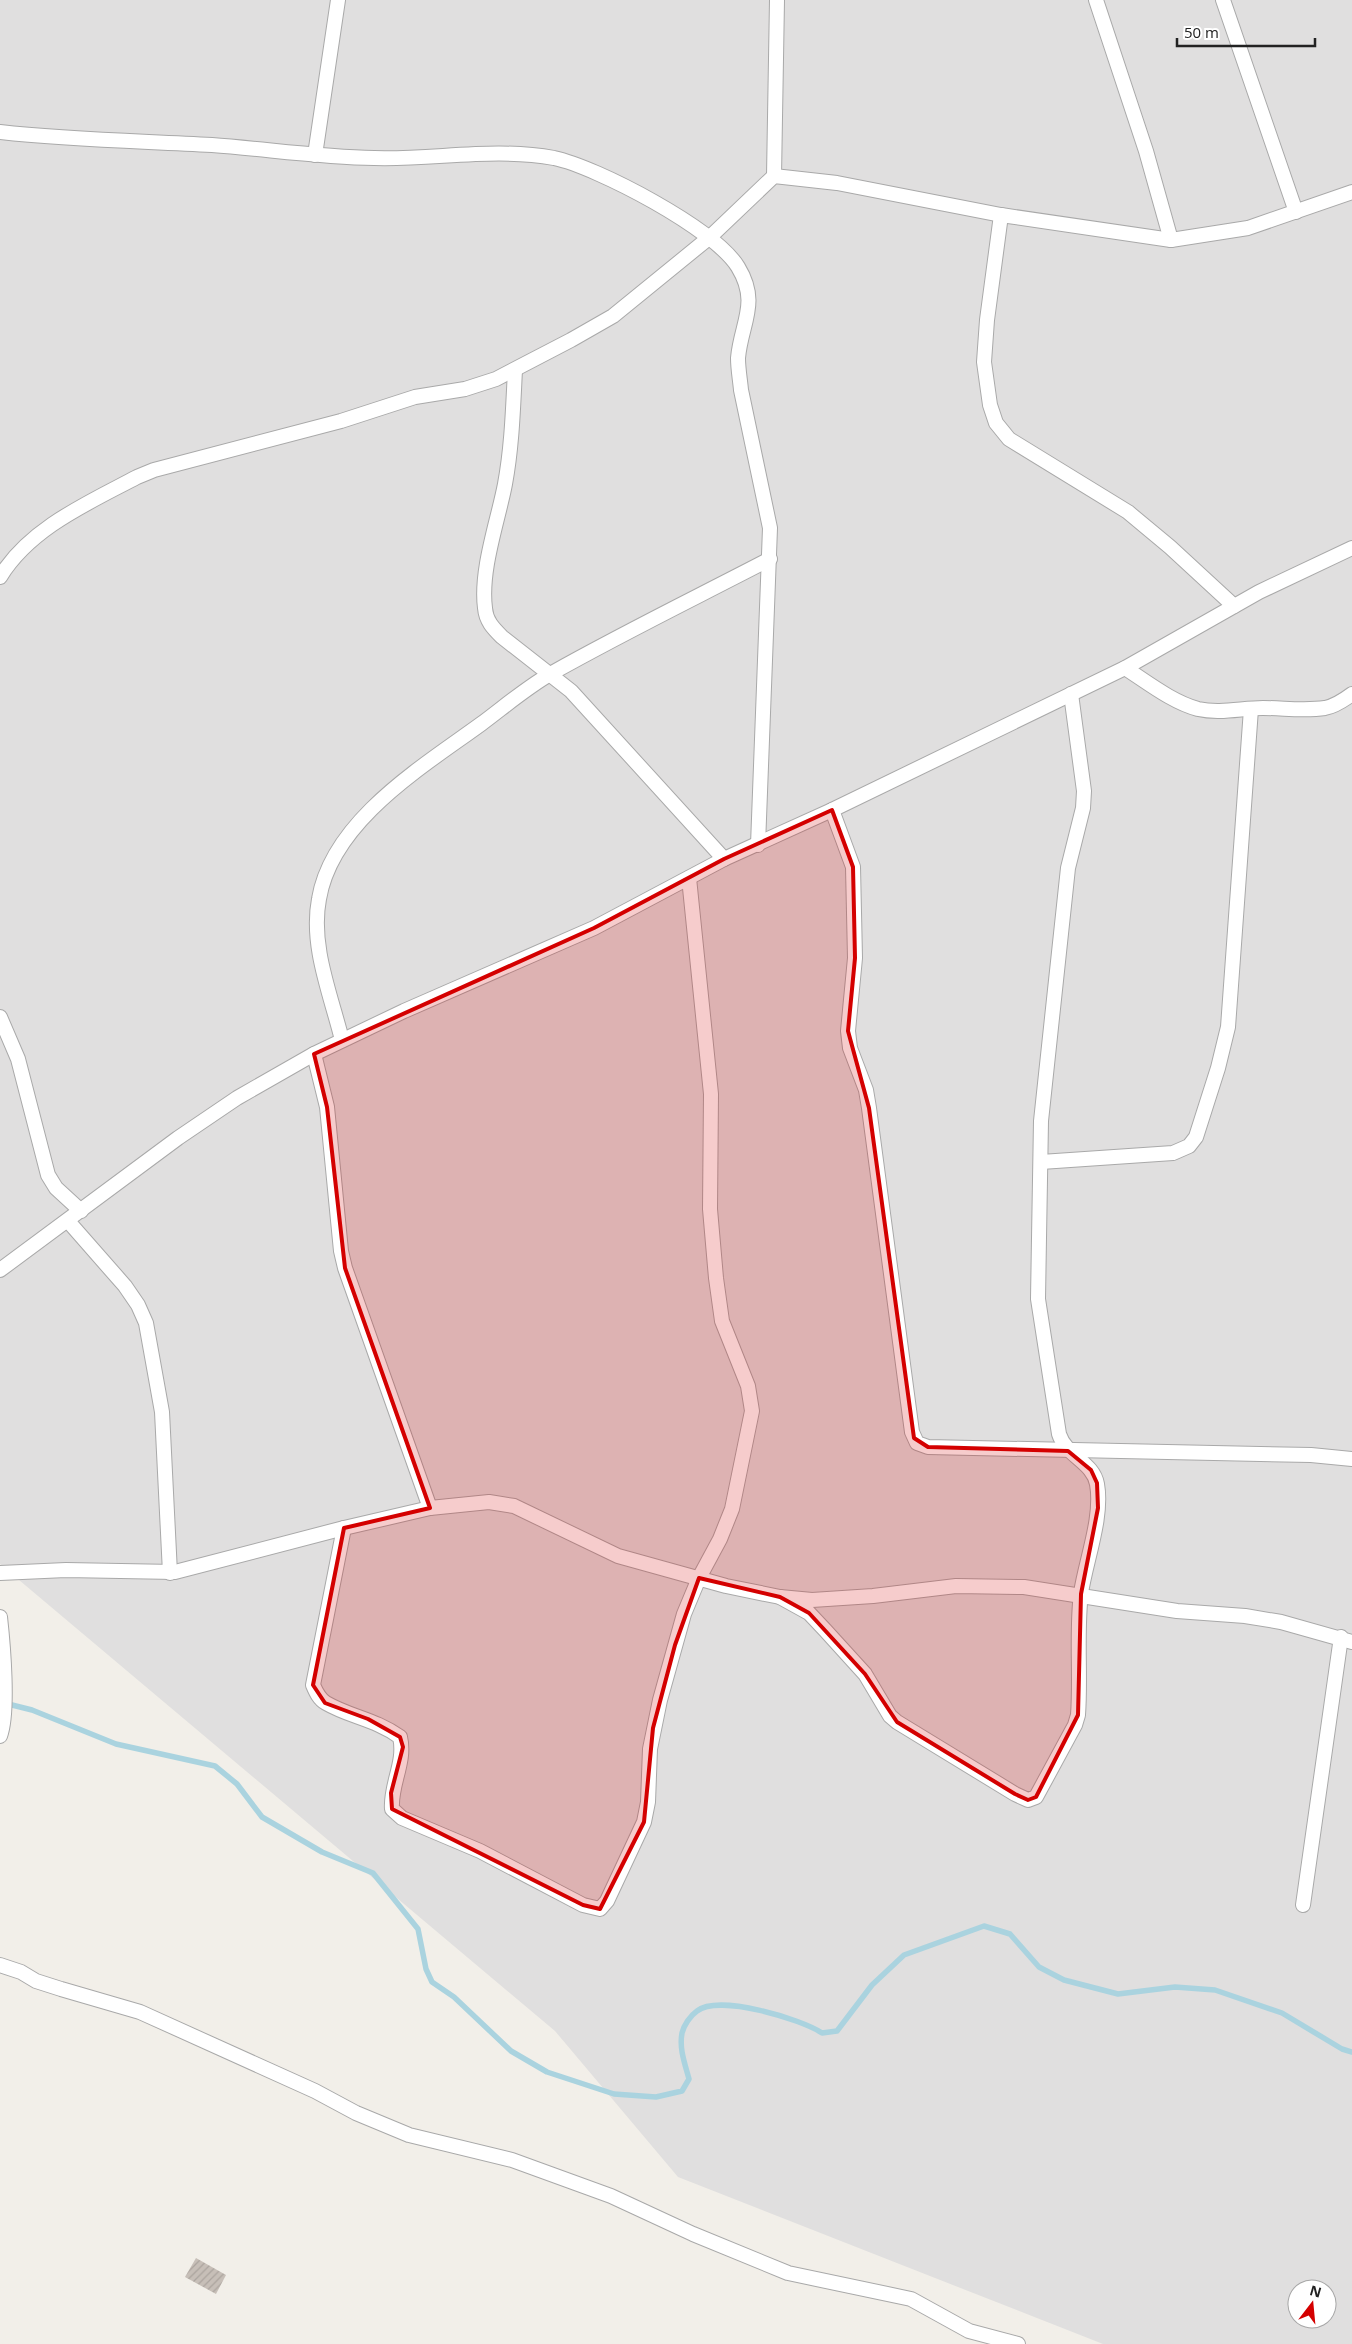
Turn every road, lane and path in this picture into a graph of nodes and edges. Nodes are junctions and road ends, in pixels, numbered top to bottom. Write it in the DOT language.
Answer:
graph roads {
  1 [pos="338,0"];
  2 [pos="777,0"];
  3 [pos="1096,0"];
  4 [pos="1224,0"];
  5 [pos="0,132"];
  6 [pos="315,155"];
  7 [pos="774,176"];
  8 [pos="1352,192"];
  9 [pos="1296,212"];
  10 [pos="1002,215"];
  11 [pos="710,237"];
  12 [pos="1171,240"];
  13 [pos="515,370"];
  14 [pos="23,546"];
  15 [pos="1352,548"];
  16 [pos="0,556"];
  17 [pos="770,560"];
  18 [pos="0,577"];
  19 [pos="1234,606"];
  20 [pos="1125,668"];
  21 [pos="550,674"];
  22 [pos="1071,694"];
  23 [pos="1352,694"];
  24 [pos="1251,709"];
  25 [pos="832,810"];
  26 [pos="758,844"];
  27 [pos="724,859"];
  28 [pos="689,878"];
  29 [pos="0,1017"];
  30 [pos="342,1040"];
  31 [pos="314,1054"];
  32 [pos="1041,1162"];
  33 [pos="82,1211"];
  34 [pos="68,1221"];
  35 [pos="0,1270"];
  36 [pos="1068,1451"];
  37 [pos="1352,1459"];
  38 [pos="430,1508"];
  39 [pos="344,1528"];
  40 [pos="170,1572"];
  41 [pos="0,1573"];
  42 [pos="699,1578"];
  43 [pos="1081,1594"];
  44 [pos="780,1597"];
  45 [pos="0,1617"];
  46 [pos="1346,1640"];
  47 [pos="0,1736"];
  48 [pos="1303,1906"];
  49 [pos="0,1965"];
  50 [pos="1018,2344"];
  1 -- 6 [label="street"];
  2 -- 7 [label="street"];
  3 -- 12 [label="street"];
  4 -- 9 [label="street"];
  5 -- 6 [label="street"];
  6 -- 11 [label="street"];
  7 -- 10 [label="street"];
  7 -- 11 [label="street"];
  8 -- 9 [label="street"];
  9 -- 12 [label="street"];
  10 -- 12 [label="street"];
  10 -- 19 [label="street"];
  11 -- 13 [label="street"];
  11 -- 17 [label="street"];
  13 -- 14 [label="street"];
  13 -- 21 [label="street"];
  14 -- 16 [label="street"];
  14 -- 18 [label="street"];
  15 -- 19 [label="street"];
  17 -- 21 [label="street"];
  17 -- 26 [label="street"];
  19 -- 20 [label="street"];
  20 -- 22 [label="street"];
  20 -- 24 [label="street"];
  21 -- 27 [label="street"];
  21 -- 30 [label="street"];
  22 -- 25 [label="street"];
  22 -- 32 [label="street"];
  23 -- 24 [label="street"];
  24 -- 32 [label="street"];
  25 -- 26 [label="street"];
  25 -- 36 [label="street"];
  26 -- 27 [label="street"];
  27 -- 28 [label="street"];
  28 -- 30 [label="street"];
  28 -- 42 [label="street"];
  29 -- 33 [label="street"];
  30 -- 31 [label="street"];
  31 -- 33 [label="street"];
  31 -- 38 [label="street"];
  32 -- 36 [label="street"];
  33 -- 34 [label="street"];
  34 -- 35 [label="street"];
  34 -- 40 [label="street"];
  36 -- 37 [label="street"];
  36 -- 43 [label="street"];
  38 -- 39 [label="street"];
  38 -- 42 [label="street"];
  39 -- 40 [label="street"];
  39 -- 42 [label="street"];
  40 -- 41 [label="street"];
  42 -- 44 [label="street"];
  43 -- 44 [label="street"];
  43 -- 44 [label="street"];
  43 -- 46 [label="street"];
  45 -- 47 [label="street"];
  46 -- 48 [label="street"];
  49 -- 50 [label="street"];
}
